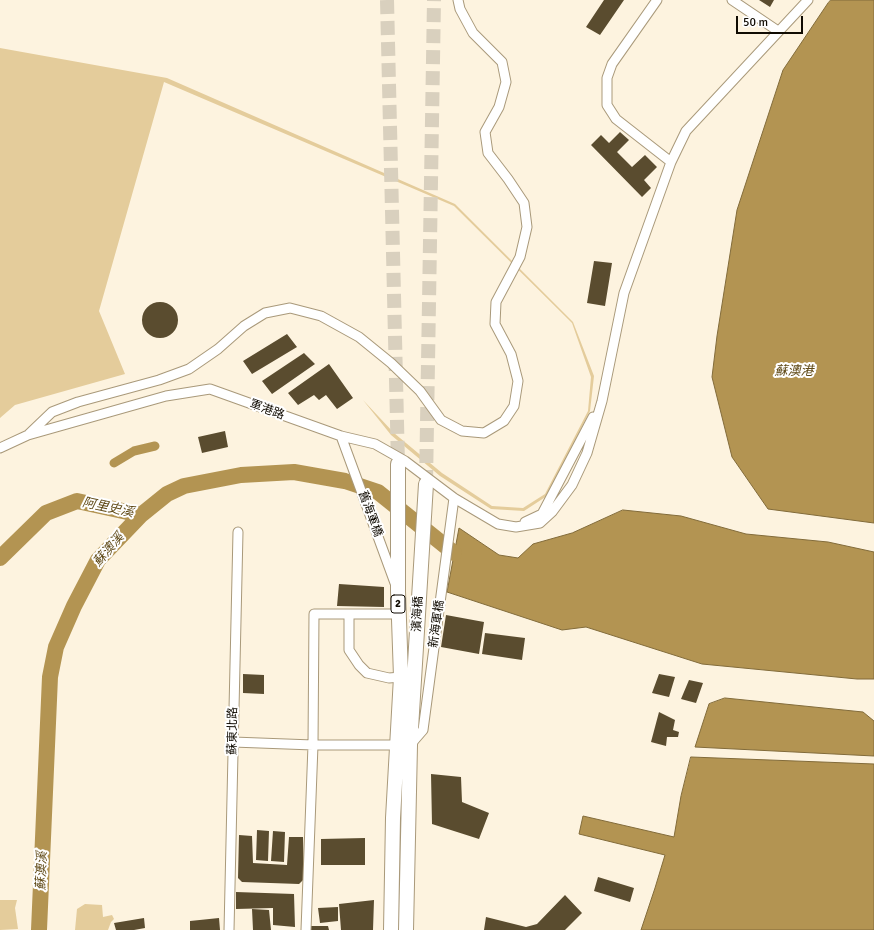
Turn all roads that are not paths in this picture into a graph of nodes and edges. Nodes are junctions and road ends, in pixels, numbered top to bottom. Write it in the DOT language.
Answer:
graph roads {
  1 [pos="458,0"];
  2 [pos="657,0"];
  3 [pos="732,0"];
  4 [pos="808,0"];
  5 [pos="778,31"];
  6 [pos="672,162"];
  7 [pos="28,435"];
  8 [pos="341,436"];
  9 [pos="0,448"];
  10 [pos="398,464"];
  11 [pos="426,484"];
  12 [pos="454,498"];
  13 [pos="238,532"];
  14 [pos="398,591"];
  15 [pos="349,614"];
  16 [pos="391,614"];
  17 [pos="401,677"];
  18 [pos="233,742"];
  19 [pos="313,745"];
  20 [pos="403,745"];
  21 [pos="229,930"];
  22 [pos="306,930"];
  23 [pos="391,930"];
  24 [pos="406,930"];
  1 -- 7 [label="street"];
  2 -- 6 [label="street"];
  3 -- 5 [label="street"];
  4 -- 5 [label="street"];
  5 -- 6 [label="street"];
  6 -- 12 [label="street, 軍港路"];
  7 -- 8 [label="street, 軍港路"];
  7 -- 9 [label="street, 軍港路"];
  8 -- 12 [label="street, 軍港路"];
  8 -- 14 [label="street, 舊海軍橋"];
  10 -- 14 [label="main road, 2"];
  11 -- 20 [label="main road, 濱海橋 / 2"];
  12 -- 20 [label="street, 新海軍橋"];
  13 -- 18 [label="street, 蘇東北路"];
  14 -- 17 [label="main road, 2"];
  15 -- 16 [label="street"];
  15 -- 17 [label="street"];
  15 -- 19 [label="street"];
  17 -- 20 [label="main road, 2"];
  18 -- 19 [label="street"];
  18 -- 21 [label="street, 蘇東北路"];
  19 -- 20 [label="street"];
  19 -- 22 [label="street"];
  20 -- 23 [label="main road, 2"];
  20 -- 24 [label="main road, 2"];
}
